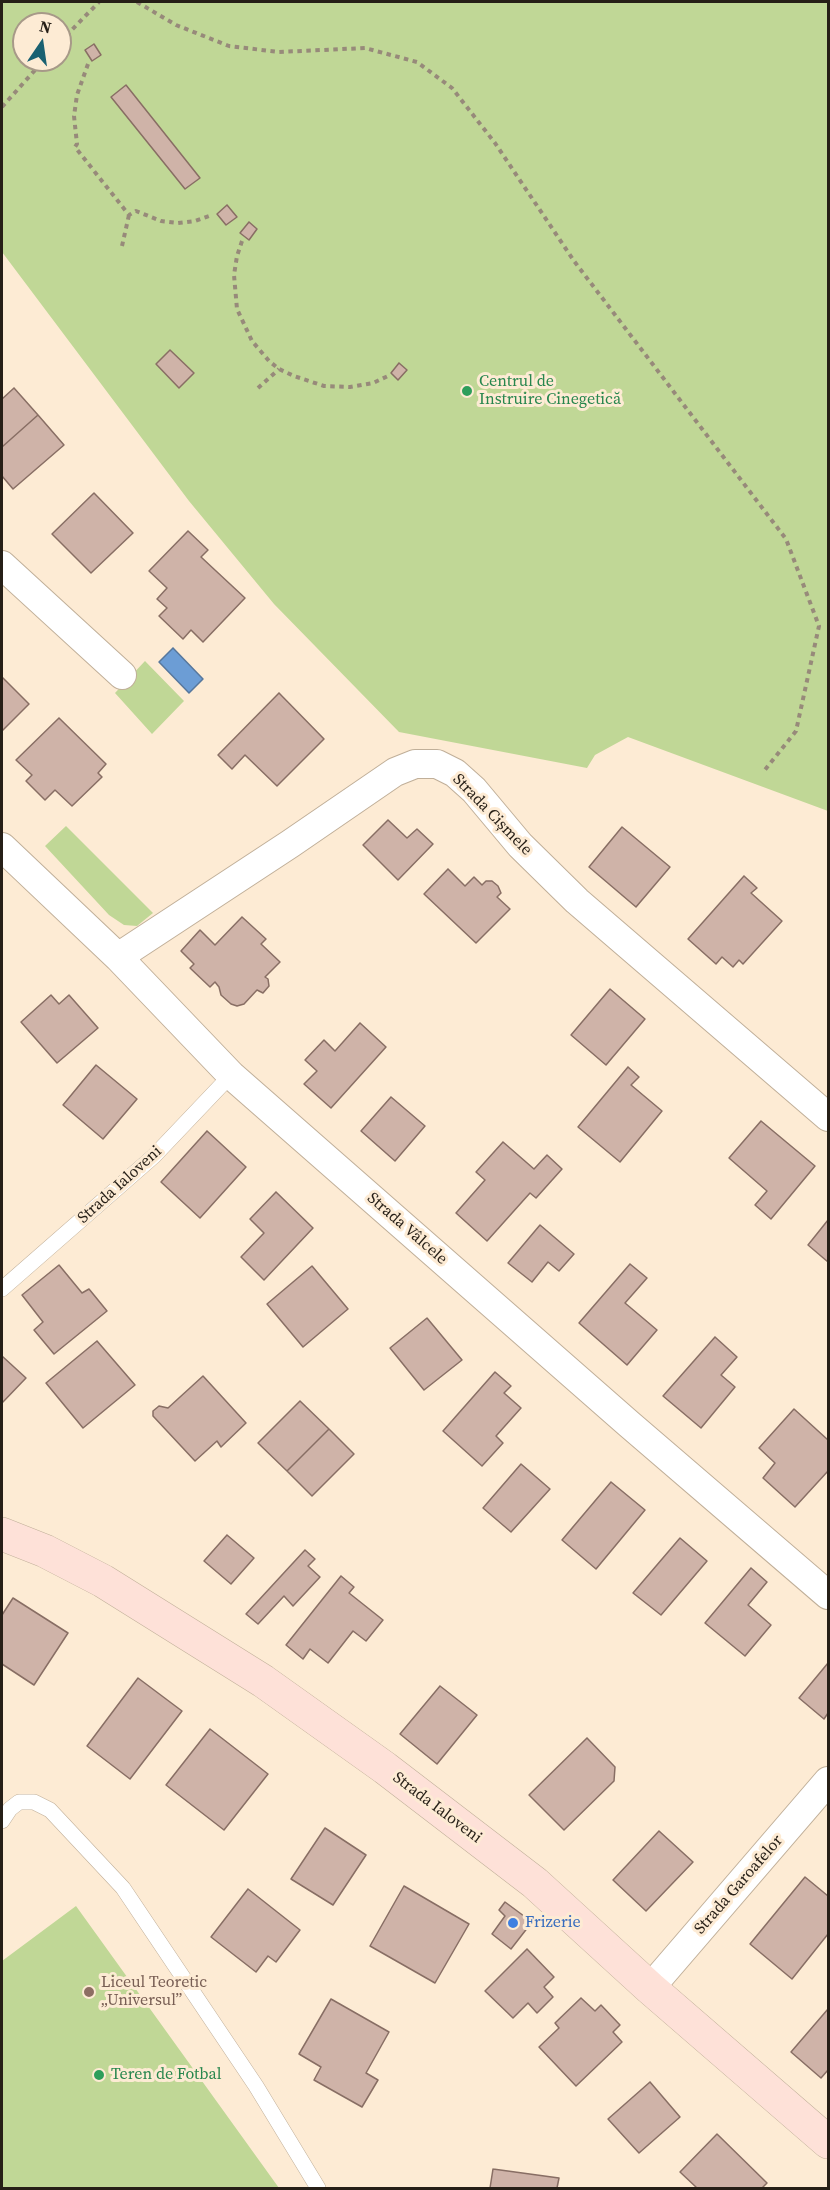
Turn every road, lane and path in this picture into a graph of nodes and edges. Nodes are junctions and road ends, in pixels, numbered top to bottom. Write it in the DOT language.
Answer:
graph roads {
  1 [pos="99,2"];
  2 [pos="137,2"];
  3 [pos="72,30"];
  4 [pos="88,64"];
  5 [pos="33,72"];
  6 [pos="2,107"];
  7 [pos="129,215"];
  8 [pos="213,215"];
  9 [pos="242,241"];
  10 [pos="122,246"];
  11 [pos="279,369"];
  12 [pos="388,376"];
  13 [pos="258,388"];
  14 [pos="2,566"];
  15 [pos="123,675"];
  16 [pos="764,771"];
  17 [pos="2,847"];
  18 [pos="118,957"];
  19 [pos="231,1075"];
  20 [pos="828,1118"];
  21 [pos="2,1289"];
  22 [pos="2,1534"];
  23 [pos="828,1595"];
  24 [pos="828,1781"];
  25 [pos="2,1821"];
  26 [pos="650,1988"];
  27 [pos="828,2142"];
  28 [pos="318,2188"];
  1 -- 3 [label="path"];
  2 -- 16 [label="path"];
  4 -- 7 [label="path"];
  5 -- 6 [label="path"];
  7 -- 8 [label="path"];
  7 -- 10 [label="path"];
  9 -- 11 [label="path"];
  11 -- 12 [label="path"];
  11 -- 13 [label="path"];
  14 -- 15 [label="street"];
  17 -- 18 [label="street, Strada Vâlcele"];
  18 -- 19 [label="street, Strada Vâlcele"];
  18 -- 20 [label="street, Strada Cișmele"];
  19 -- 21 [label="lane, Strada Ialoveni"];
  19 -- 23 [label="street, Strada Vâlcele"];
  22 -- 26 [label="street, Strada Ialoveni"];
  24 -- 26 [label="street, Strada Garoafelor"];
  25 -- 28 [label="lane"];
  26 -- 27 [label="street, Strada Ialoveni"];
}
